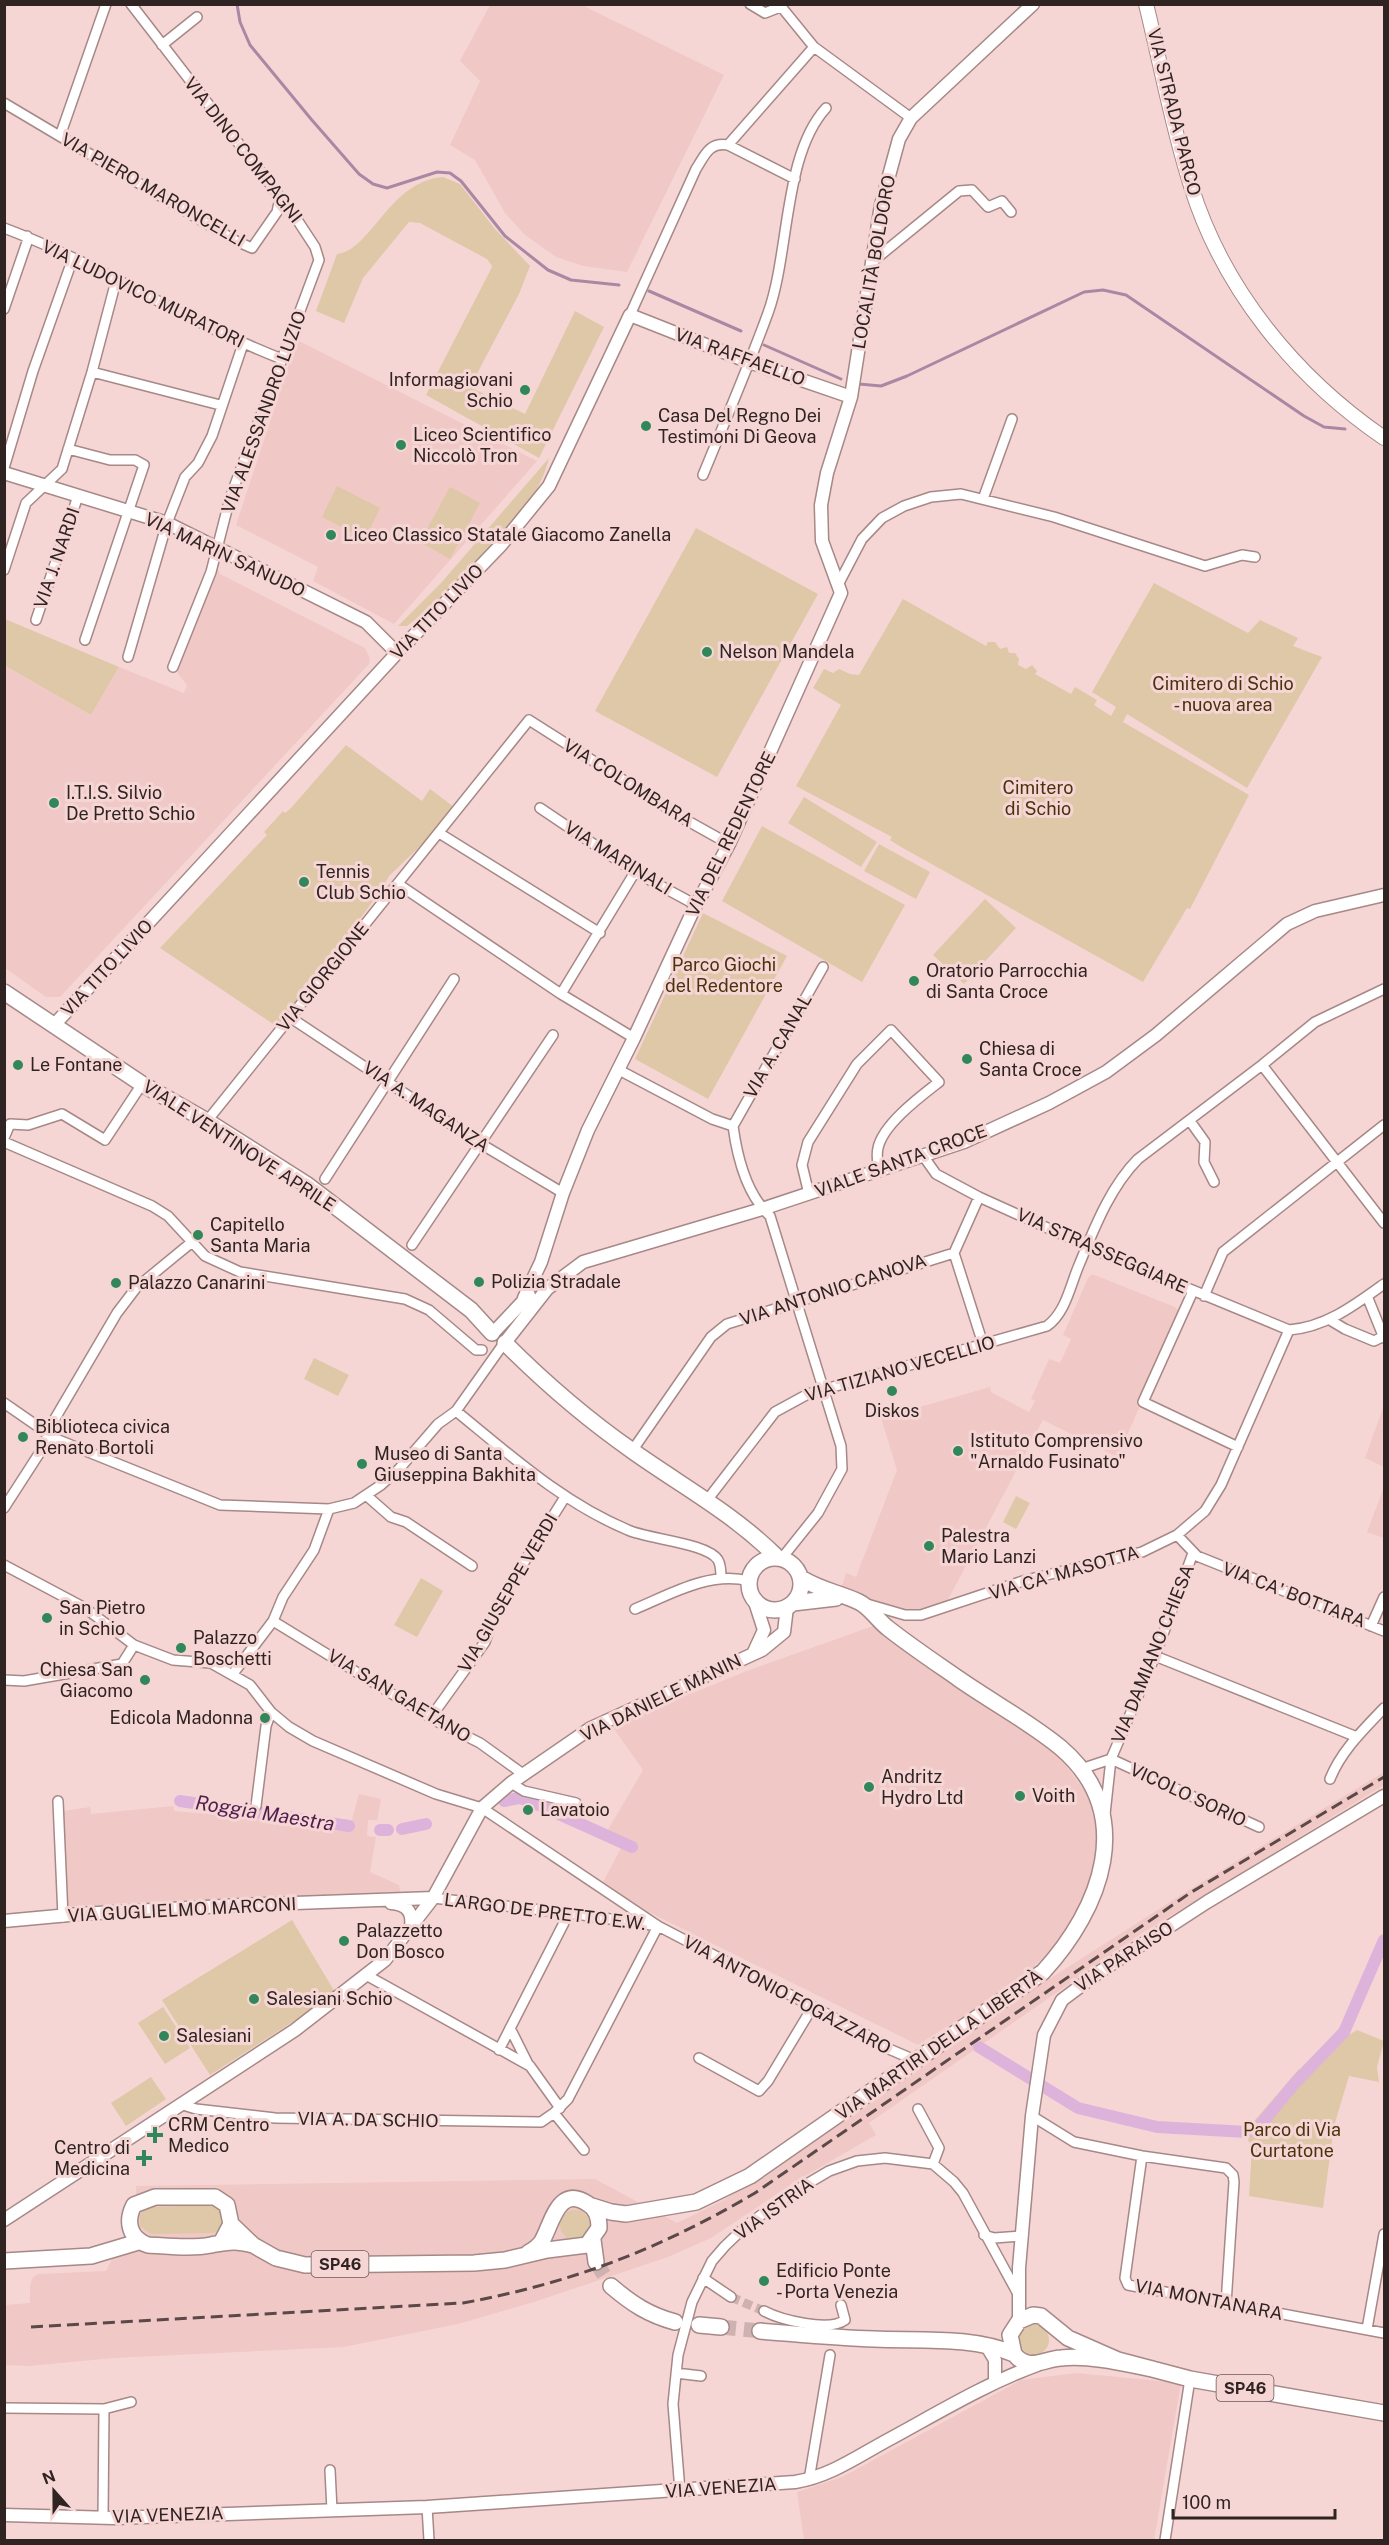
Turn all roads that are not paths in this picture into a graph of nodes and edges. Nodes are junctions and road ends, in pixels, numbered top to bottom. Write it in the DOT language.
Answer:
graph roads {
  1 [pos="106,4"];
  2 [pos="130,4"];
  3 [pos="750,4"];
  4 [pos="1033,4"];
  5 [pos="1146,4"];
  6 [pos="780,6"];
  7 [pos="197,17"];
  8 [pos="162,45"];
  9 [pos="814,47"];
  10 [pos="4,103"];
  11 [pos="826,108"];
  12 [pos="911,118"];
  13 [pos="60,136"];
  14 [pos="728,145"];
  15 [pos="795,179"];
  16 [pos="280,198"];
  17 [pos="1011,212"];
  18 [pos="4,228"];
  19 [pos="27,236"];
  20 [pos="73,258"];
  21 [pos="319,260"];
  22 [pos="872,262"];
  23 [pos="116,281"];
  24 [pos="4,309"];
  25 [pos="630,315"];
  26 [pos="243,344"];
  27 [pos="282,359"];
  28 [pos="748,362"];
  29 [pos="92,372"];
  30 [pos="852,392"];
  31 [pos="220,405"];
  32 [pos="1012,419"];
  33 [pos="1384,438"];
  34 [pos="68,449"];
  35 [pos="4,468"];
  36 [pos="4,473"];
  37 [pos="703,475"];
  38 [pos="44,486"];
  39 [pos="78,496"];
  40 [pos="983,499"];
  41 [pos="129,512"];
  42 [pos="167,524"];
  43 [pos="219,547"];
  44 [pos="1255,556"];
  45 [pos="4,570"];
  46 [pos="839,583"];
  47 [pos="36,620"];
  48 [pos="85,640"];
  49 [pos="397,653"];
  50 [pos="128,657"];
  51 [pos="173,667"];
  52 [pos="529,720"];
  53 [pos="540,808"];
  54 [pos="439,833"];
  55 [pos="729,844"];
  56 [pos="635,872"];
  57 [pos="398,884"];
  58 [pos="1384,895"];
  59 [pos="696,905"];
  60 [pos="600,933"];
  61 [pos="823,967"];
  62 [pos="454,979"];
  63 [pos="1384,989"];
  64 [pos="4,992"];
  65 [pos="561,994"];
  66 [pos="291,1018"];
  67 [pos="55,1024"];
  68 [pos="553,1035"];
  69 [pos="634,1038"];
  70 [pos="1262,1065"];
  71 [pos="619,1070"];
  72 [pos="388,1081"];
  73 [pos="138,1090"];
  74 [pos="207,1121"];
  75 [pos="1190,1121"];
  76 [pos="1384,1125"];
  77 [pos="733,1126"];
  78 [pos="4,1140"];
  79 [pos="481,1144"];
  80 [pos="924,1157"];
  81 [pos="1337,1161"];
  82 [pos="879,1172"];
  83 [pos="324,1179"];
  84 [pos="1214,1182"];
  85 [pos="563,1193"];
  86 [pos="808,1194"];
  87 [pos="979,1197"];
  88 [pos="762,1209"];
  89 [pos="1384,1223"];
  90 [pos="192,1242"];
  91 [pos="412,1245"];
  92 [pos="1087,1246"];
  93 [pos="954,1253"];
  94 [pos="541,1262"];
  95 [pos="1384,1284"];
  96 [pos="547,1285"];
  97 [pos="1193,1291"];
  98 [pos="1204,1296"];
  99 [pos="1367,1296"];
  100 [pos="524,1298"];
  101 [pos="796,1300"];
  102 [pos="1330,1320"];
  103 [pos="1289,1330"];
  104 [pos="1384,1337"];
  105 [pos="500,1339"];
  106 [pos="983,1344"];
  107 [pos="482,1350"];
  108 [pos="823,1390"];
  109 [pos="4,1403"];
  110 [pos="456,1411"];
  111 [pos="48,1434"];
  112 [pos="1238,1447"];
  113 [pos="632,1451"];
  114 [pos="367,1496"];
  115 [pos="565,1497"];
  116 [pos="708,1499"];
  117 [pos="4,1508"];
  118 [pos="329,1509"];
  119 [pos="754,1534"];
  120 [pos="1177,1535"];
  121 [pos="1193,1553"];
  122 [pos="779,1558"];
  123 [pos="758,1563"];
  124 [pos="4,1565"];
  125 [pos="472,1566"];
  126 [pos="721,1578"];
  127 [pos="801,1578"];
  128 [pos="748,1581"];
  129 [pos="842,1597"];
  130 [pos="1384,1597"];
  131 [pos="754,1599"];
  132 [pos="860,1602"];
  133 [pos="790,1605"];
  134 [pos="635,1609"];
  135 [pos="273,1621"];
  136 [pos="1371,1626"];
  137 [pos="764,1630"];
  138 [pos="1384,1631"];
  139 [pos="781,1636"];
  140 [pos="134,1645"];
  141 [pos="753,1654"];
  142 [pos="1155,1656"];
  143 [pos="232,1675"];
  144 [pos="4,1680"];
  145 [pos="1384,1708"];
  146 [pos="271,1712"];
  147 [pos="430,1717"];
  148 [pos="1357,1737"];
  149 [pos="1111,1759"];
  150 [pos="1081,1769"];
  151 [pos="523,1774"];
  152 [pos="1330,1779"];
  153 [pos="511,1783"];
  154 [pos="1384,1796"];
  155 [pos="58,1801"];
  156 [pos="576,1803"];
  157 [pos="256,1806"];
  158 [pos="482,1808"];
  159 [pos="1104,1823"];
  160 [pos="1259,1827"];
  161 [pos="433,1898"];
  162 [pos="360,1901"];
  163 [pos="569,1912"];
  164 [pos="63,1917"];
  165 [pos="4,1921"];
  166 [pos="658,1926"];
  167 [pos="411,1927"];
  168 [pos="366,1975"];
  169 [pos="812,2008"];
  170 [pos="510,2028"];
  171 [pos="499,2050"];
  172 [pos="699,2058"];
  173 [pos="917,2061"];
  174 [pos="530,2066"];
  175 [pos="180,2104"];
  176 [pos="918,2109"];
  177 [pos="557,2110"];
  178 [pos="1032,2116"];
  179 [pos="584,2150"];
  180 [pos="1142,2156"];
  181 [pos="933,2164"];
  182 [pos="592,2206"];
  183 [pos="626,2214"];
  184 [pos="4,2220"];
  185 [pos="550,2222"];
  186 [pos="129,2224"];
  187 [pos="231,2224"];
  188 [pos="596,2234"];
  189 [pos="984,2235"];
  190 [pos="1384,2235"];
  191 [pos="1023,2236"];
  192 [pos="138,2242"];
  193 [pos="217,2243"];
  194 [pos="253,2245"];
  195 [pos="573,2247"];
  196 [pos="106,2252"];
  197 [pos="528,2253"];
  198 [pos="6,2260"];
  199 [pos="702,2278"];
  200 [pos="611,2286"];
  201 [pos="1019,2296"];
  202 [pos="731,2297"];
  203 [pos="1226,2304"];
  204 [pos="842,2305"];
  205 [pos="764,2311"];
  206 [pos="1041,2316"];
  207 [pos="1019,2321"];
  208 [pos="675,2322"];
  209 [pos="699,2325"];
  210 [pos="721,2327"];
  211 [pos="1057,2329"];
  212 [pos="1367,2329"];
  213 [pos="760,2331"];
  214 [pos="1384,2332"];
  215 [pos="1010,2335"];
  216 [pos="969,2343"];
  217 [pos="986,2345"];
  218 [pos="830,2355"];
  219 [pos="1016,2356"];
  220 [pos="1044,2362"];
  221 [pos="1153,2368"];
  222 [pos="676,2373"];
  223 [pos="701,2376"];
  224 [pos="1190,2379"];
  225 [pos="994,2382"];
  226 [pos="131,2403"];
  227 [pos="4,2408"];
  228 [pos="104,2409"];
  229 [pos="1384,2413"];
  230 [pos="330,2470"];
  231 [pos="809,2480"];
  232 [pos="680,2491"];
  233 [pos="427,2507"];
  234 [pos="332,2510"];
  235 [pos="4,2515"];
  236 [pos="103,2517"];
  237 [pos="429,2541"];
  238 [pos="1165,2541"];
  1 -- 13 [label="street"];
  2 -- 8 [label="street, VIA DINO COMPAGNI"];
  3 -- 6 [label="street"];
  4 -- 12 [label="street, LOCALITÀ BOLDORO"];
  5 -- 33 [label="main road, VIA STRADA PARCO"];
  6 -- 9 [label="street"];
  7 -- 8 [label="street"];
  8 -- 16 [label="street, VIA DINO COMPAGNI"];
  9 -- 12 [label="street"];
  9 -- 14 [label="street"];
  10 -- 13 [label="street, VIA PIERO MARONCELLI"];
  11 -- 15 [label="street"];
  12 -- 22 [label="street, LOCALITÀ BOLDORO"];
  13 -- 16 [label="street, VIA PIERO MARONCELLI"];
  14 -- 15 [label="street"];
  14 -- 25 [label="street, VIA TITO LIVIO"];
  15 -- 28 [label="street"];
  16 -- 21 [label="street, VIA DINO COMPAGNI"];
  17 -- 22 [label="street"];
  18 -- 19 [label="street, VIA LUDOVICO MURATORI"];
  19 -- 20 [label="street, VIA LUDOVICO MURATORI"];
  19 -- 24 [label="street"];
  20 -- 23 [label="street, VIA LUDOVICO MURATORI"];
  20 -- 35 [label="street"];
  21 -- 27 [label="street, VIA ALESSANDRO LUZIO"];
  22 -- 30 [label="street, LOCALITÀ BOLDORO"];
  23 -- 26 [label="street, VIA LUDOVICO MURATORI"];
  23 -- 29 [label="street"];
  25 -- 28 [label="street, VIA RAFFAELLO"];
  25 -- 49 [label="street, VIA TITO LIVIO"];
  26 -- 27 [label="street, VIA LUDOVICO MURATORI"];
  26 -- 31 [label="street"];
  27 -- 43 [label="street, VIA ALESSANDRO LUZIO"];
  28 -- 30 [label="street, VIA RAFFAELLO"];
  28 -- 37 [label="street"];
  29 -- 31 [label="street"];
  29 -- 34 [label="street"];
  30 -- 46 [label="street"];
  31 -- 42 [label="street"];
  32 -- 40 [label="street"];
  34 -- 38 [label="street"];
  34 -- 41 [label="street"];
  36 -- 38 [label="street, VIA MARIN SANUDO"];
  38 -- 39 [label="street, VIA MARIN SANUDO"];
  38 -- 45 [label="street"];
  39 -- 41 [label="street, VIA MARIN SANUDO"];
  39 -- 47 [label="street, VIA J. NARDI"];
  40 -- 44 [label="street"];
  40 -- 46 [label="street"];
  41 -- 42 [label="street, VIA MARIN SANUDO"];
  41 -- 48 [label="street"];
  42 -- 43 [label="street, VIA MARIN SANUDO"];
  42 -- 50 [label="street"];
  43 -- 49 [label="street, VIA MARIN SANUDO"];
  43 -- 51 [label="street, VIA ALESSANDRO LUZIO"];
  46 -- 55 [label="street, VIA DEL REDENTORE"];
  49 -- 67 [label="street, VIA TITO LIVIO"];
  52 -- 54 [label="street, VIA GIORGIONE"];
  52 -- 55 [label="street, VIA COLOMBARA"];
  53 -- 56 [label="street, VIA MARINALI"];
  54 -- 57 [label="street, VIA GIORGIONE"];
  54 -- 60 [label="street"];
  55 -- 59 [label="street, VIA DEL REDENTORE"];
  56 -- 59 [label="street, VIA MARINALI"];
  56 -- 60 [label="street"];
  57 -- 65 [label="street"];
  57 -- 66 [label="street, VIA GIORGIONE"];
  58 -- 80 [label="street, VIALE SANTA CROCE"];
  59 -- 69 [label="street, VIA DEL REDENTORE"];
  60 -- 65 [label="street"];
  61 -- 77 [label="street, VIA A. CANAL"];
  62 -- 72 [label="street"];
  63 -- 70 [label="street, VIA TIZIANO VECELLIO"];
  64 -- 67 [label="main road, VIALE VENTINOVE APRILE"];
  65 -- 69 [label="street"];
  66 -- 72 [label="street, VIA A. MAGANZA"];
  66 -- 74 [label="street, VIA GIORGIONE"];
  67 -- 73 [label="main road, VIALE VENTINOVE APRILE"];
  68 -- 79 [label="street"];
  69 -- 71 [label="street, VIA DEL REDENTORE"];
  70 -- 75 [label="street, VIA TIZIANO VECELLIO"];
  70 -- 81 [label="street"];
  71 -- 77 [label="street"];
  71 -- 85 [label="street, VIA DEL REDENTORE"];
  72 -- 79 [label="street, VIA A. MAGANZA"];
  72 -- 83 [label="street"];
  73 -- 74 [label="main road, VIALE VENTINOVE APRILE"];
  73 -- 78 [label="street, VIALE VENTINOVE APRILE"];
  74 -- 105 [label="main road, VIALE VENTINOVE APRILE"];
  75 -- 84 [label="street"];
  75 -- 92 [label="street, VIA TIZIANO VECELLIO"];
  76 -- 81 [label="street"];
  77 -- 88 [label="street"];
  78 -- 90 [label="street"];
  79 -- 85 [label="street, VIA A. MAGANZA"];
  79 -- 91 [label="street"];
  80 -- 82 [label="street, VIALE SANTA CROCE"];
  80 -- 87 [label="street, VIA STRASSEGGIARE"];
  81 -- 89 [label="street"];
  81 -- 98 [label="street"];
  82 -- 86 [label="street, VIALE SANTA CROCE"];
  82 -- 86 [label="street"];
  85 -- 94 [label="street, VIA DEL REDENTORE"];
  86 -- 88 [label="street, VIALE SANTA CROCE"];
  87 -- 92 [label="street, VIA STRASSEGGIARE"];
  87 -- 93 [label="street"];
  88 -- 96 [label="street, VIALE SANTA CROCE"];
  88 -- 101 [label="street"];
  90 -- 107 [label="street"];
  90 -- 111 [label="street"];
  92 -- 97 [label="street, VIA STRASSEGGIARE"];
  92 -- 106 [label="street, VIA TIZIANO VECELLIO"];
  93 -- 101 [label="street, VIA ANTONIO CANOVA"];
  93 -- 106 [label="street"];
  94 -- 96 [label="street"];
  94 -- 100 [label="street, VIA DEL REDENTORE"];
  95 -- 99 [label="street"];
  96 -- 100 [label="street, VIALE SANTA CROCE"];
  96 -- 105 [label="street, VIALE SANTA CROCE"];
  97 -- 98 [label="street, VIA STRASSEGGIARE"];
  97 -- 112 [label="street"];
  98 -- 103 [label="street, VIA STRASSEGGIARE"];
  99 -- 102 [label="street"];
  99 -- 104 [label="street"];
  100 -- 105 [label="street, VIALE SANTA CROCE"];
  101 -- 108 [label="street"];
  101 -- 113 [label="street, VIA ANTONIO CANOVA"];
  102 -- 103 [label="street"];
  102 -- 104 [label="street"];
  103 -- 112 [label="street, VIA CA' MASOTTA"];
  105 -- 110 [label="street"];
  105 -- 113 [label="main road, VIA MARTIRI DELLA LIBERTÀ"];
  106 -- 108 [label="street, VIA TIZIANO VECELLIO"];
  108 -- 116 [label="street, VIA TIZIANO VECELLIO"];
  108 -- 122 [label="street"];
  109 -- 111 [label="street"];
  110 -- 114 [label="street"];
  110 -- 115 [label="street"];
  111 -- 117 [label="street"];
  111 -- 118 [label="street"];
  112 -- 120 [label="street, VIA CA' MASOTTA"];
  113 -- 116 [label="main road, VIA MARTIRI DELLA LIBERTÀ"];
  114 -- 118 [label="street"];
  114 -- 125 [label="street"];
  115 -- 126 [label="street"];
  115 -- 147 [label="street, VIA GIUSEPPE VERDI"];
  116 -- 119 [label="main road, VIA MARTIRI DELLA LIBERTÀ"];
  118 -- 135 [label="street"];
  119 -- 122 [label="main road, VIA MARTIRI DELLA LIBERTÀ"];
  119 -- 123 [label="main road"];
  120 -- 121 [label="street, VIA CA' BOTTARA"];
  120 -- 132 [label="street, VIA CA' MASOTTA"];
  121 -- 136 [label="street, VIA CA' BOTTARA"];
  121 -- 142 [label="street, VIA DAMIANO CHIESA"];
  122 -- 123 [label="main road"];
  122 -- 127 [label="main road, VIA MARTIRI DELLA LIBERTÀ"];
  123 -- 128 [label="main road"];
  124 -- 140 [label="street"];
  126 -- 128 [label="street"];
  126 -- 134 [label="street"];
  127 -- 129 [label="main road, VIA MARTIRI DELLA LIBERTÀ"];
  127 -- 133 [label="main road"];
  128 -- 131 [label="main road"];
  129 -- 132 [label="main road, VIA MARTIRI DELLA LIBERTÀ"];
  129 -- 133 [label="main road, VIA MARTIRI DELLA LIBERTÀ"];
  130 -- 136 [label="street"];
  131 -- 133 [label="main road, VIA MARTIRI DELLA LIBERTÀ"];
  131 -- 137 [label="street"];
  132 -- 150 [label="main road, VIA MARTIRI DELLA LIBERTÀ"];
  133 -- 139 [label="street"];
  135 -- 143 [label="street"];
  135 -- 147 [label="street, VIA SAN GAETANO"];
  136 -- 138 [label="street, VIA CA' BOTTARA"];
  137 -- 139 [label="street"];
  137 -- 141 [label="street, VIA DANIELE MANIN"];
  139 -- 141 [label="street, VIA DANIELE MANIN"];
  140 -- 143 [label="street"];
  140 -- 144 [label="street"];
  141 -- 151 [label="street, VIA DANIELE MANIN"];
  142 -- 148 [label="street"];
  142 -- 149 [label="street, VIA DAMIANO CHIESA"];
  143 -- 146 [label="street"];
  145 -- 148 [label="street"];
  146 -- 157 [label="street"];
  146 -- 158 [label="street"];
  147 -- 151 [label="street, VIA SAN GAETANO"];
  148 -- 152 [label="street"];
  149 -- 150 [label="street, VIA DAMIANO CHIESA"];
  149 -- 159 [label="street, VICOLO SORIO"];
  149 -- 160 [label="street, VICOLO SORIO"];
  150 -- 159 [label="main road, VIA MARTIRI DELLA LIBERTÀ"];
  151 -- 153 [label="street, VIA DANIELE MANIN"];
  153 -- 156 [label="street"];
  153 -- 158 [label="street, VIA DANIELE MANIN"];
  154 -- 178 [label="street, VIA PARAISO"];
  155 -- 164 [label="street"];
  158 -- 161 [label="street"];
  158 -- 166 [label="street"];
  159 -- 173 [label="main road, VIA MARTIRI DELLA LIBERTÀ"];
  161 -- 162 [label="street, VIA GUGLIELMO MARCONI"];
  161 -- 163 [label="street, LARGO DE PRETTO E.W."];
  161 -- 167 [label="street"];
  162 -- 164 [label="street, VIA GUGLIELMO MARCONI"];
  162 -- 167 [label="street, VIA GUGLIELMO MARCONI"];
  163 -- 166 [label="street, LARGO DE PRETTO E.W."];
  163 -- 170 [label="street"];
  164 -- 165 [label="street, VIA GUGLIELMO MARCONI"];
  166 -- 169 [label="street, VIA ANTONIO FOGAZZARO"];
  166 -- 177 [label="street"];
  167 -- 168 [label="street"];
  168 -- 171 [label="street"];
  168 -- 175 [label="street"];
  169 -- 172 [label="street"];
  169 -- 173 [label="street, VIA ANTONIO FOGAZZARO"];
  170 -- 171 [label="street"];
  170 -- 174 [label="street"];
  171 -- 174 [label="street"];
  173 -- 183 [label="main road, VIA MARTIRI DELLA LIBERTÀ"];
  174 -- 177 [label="street"];
  175 -- 177 [label="street, VIA A. DA SCHIO"];
  175 -- 184 [label="street"];
  176 -- 181 [label="street"];
  177 -- 179 [label="street"];
  178 -- 180 [label="street"];
  178 -- 191 [label="street, VIA PARAISO"];
  180 -- 203 [label="street"];
  180 -- 203 [label="street, VIA MONTANARA"];
  181 -- 189 [label="street"];
  181 -- 199 [label="street, VIA ISTRIA"];
  182 -- 183 [label="main road, VIA MARTIRI DELLA LIBERTÀ"];
  182 -- 185 [label="main road, VIA MARTIRI DELLA LIBERTÀ"];
  182 -- 188 [label="main road"];
  183 -- 188 [label="main road, VIA MARTIRI DELLA LIBERTÀ"];
  185 -- 195 [label="main road"];
  185 -- 197 [label="main road"];
  186 -- 187 [label="main road, SP46"];
  186 -- 192 [label="main road"];
  186 -- 196 [label="main road, SP46"];
  187 -- 193 [label="main road"];
  187 -- 194 [label="main road, SP46"];
  188 -- 195 [label="main road, SP46"];
  189 -- 191 [label="street"];
  189 -- 201 [label="street"];
  190 -- 212 [label="street"];
  191 -- 201 [label="street, VIA PARAISO"];
  192 -- 193 [label="main road, SP46"];
  192 -- 196 [label="main road, SP46"];
  193 -- 194 [label="main road, SP46"];
  194 -- 197 [label="main road, SP46"];
  195 -- 197 [label="main road, SP46"];
  196 -- 198 [label="main road, SP46"];
  199 -- 202 [label="street"];
  199 -- 222 [label="street, VIA ISTRIA"];
  200 -- 208 [label="main road"];
  201 -- 206 [label="street"];
  201 -- 207 [label="street, VIA PARAISO"];
  203 -- 212 [label="street, VIA MONTANARA"];
  204 -- 205 [label="street"];
  206 -- 207 [label="main road"];
  206 -- 211 [label="main road, SP46"];
  207 -- 215 [label="main road"];
  209 -- 210 [label="main road"];
  211 -- 220 [label="main road"];
  211 -- 221 [label="main road, SP46"];
  212 -- 214 [label="street, VIA MONTANARA"];
  213 -- 216 [label="main road, SP46"];
  215 -- 216 [label="main road, SP46"];
  215 -- 219 [label="main road"];
  216 -- 217 [label="main road, SP46"];
  217 -- 219 [label="main road, SP46"];
  217 -- 225 [label="street"];
  218 -- 231 [label="street"];
  219 -- 220 [label="main road, SP46"];
  219 -- 225 [label="street, VIA VENEZIA"];
  220 -- 221 [label="main road, SP46"];
  220 -- 225 [label="street, VIA VENEZIA"];
  221 -- 224 [label="main road, SP46"];
  222 -- 223 [label="street"];
  222 -- 232 [label="street, VIA ISTRIA"];
  224 -- 229 [label="main road, SP46"];
  224 -- 238 [label="street"];
  225 -- 231 [label="street, VIA VENEZIA"];
  226 -- 228 [label="street"];
  227 -- 228 [label="street"];
  228 -- 236 [label="street"];
  230 -- 234 [label="street"];
  231 -- 232 [label="street, VIA VENEZIA"];
  232 -- 233 [label="street, VIA VENEZIA"];
  233 -- 234 [label="street, VIA VENEZIA"];
  233 -- 237 [label="street"];
  234 -- 236 [label="street, VIA VENEZIA"];
  235 -- 236 [label="street, VIA VENEZIA"];
}
